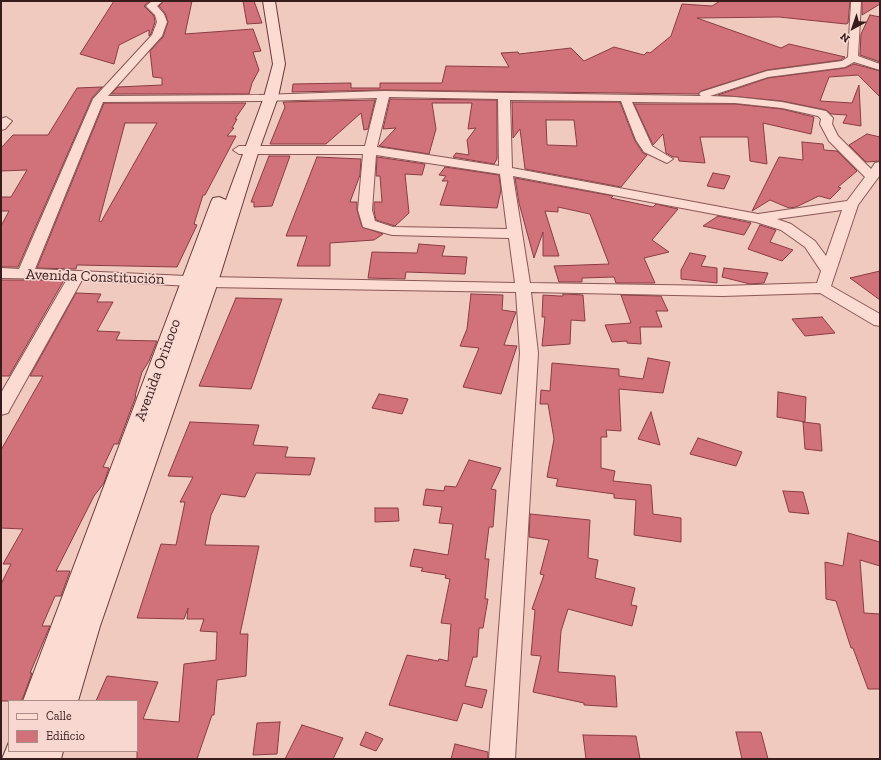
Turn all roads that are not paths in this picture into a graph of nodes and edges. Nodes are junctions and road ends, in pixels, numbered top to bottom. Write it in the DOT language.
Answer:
graph roads {
  1 [pos="158,1"];
  2 [pos="268,1"];
  3 [pos="856,2"];
  4 [pos="853,58"];
  5 [pos="880,67"];
  6 [pos="384,94"];
  7 [pos="504,95"];
  8 [pos="265,98"];
  9 [pos="625,98"];
  10 [pos="99,99"];
  11 [pos="691,99"];
  12 [pos="245,150"];
  13 [pos="370,150"];
  14 [pos="667,159"];
  15 [pos="506,171"];
  16 [pos="876,171"];
  17 [pos="851,205"];
  18 [pos="759,218"];
  19 [pos="514,234"];
  20 [pos="828,270"];
  21 [pos="1,273"];
  22 [pos="26,274"];
  23 [pos="77,275"];
  24 [pos="199,282"];
  25 [pos="523,288"];
  26 [pos="823,288"];
  27 [pos="880,321"];
  28 [pos="1,409"];
  29 [pos="39,700"];
  30 [pos="62,700"];
  31 [pos="502,759"];
  1 -- 10 [label="street"];
  2 -- 8 [label="main road, Avenida Orinoco"];
  3 -- 4 [label="street"];
  4 -- 5 [label="street"];
  4 -- 11 [label="street"];
  6 -- 7 [label="street"];
  6 -- 8 [label="street"];
  6 -- 13 [label="street"];
  7 -- 9 [label="street"];
  7 -- 15 [label="street"];
  8 -- 10 [label="street"];
  8 -- 12 [label="main road, Avenida Orinoco"];
  9 -- 11 [label="street"];
  9 -- 14 [label="street"];
  10 -- 22 [label="street"];
  11 -- 16 [label="street"];
  12 -- 13 [label="street"];
  12 -- 24 [label="main road, Avenida Orinoco"];
  13 -- 15 [label="street"];
  13 -- 19 [label="street"];
  15 -- 18 [label="street"];
  15 -- 19 [label="street"];
  16 -- 17 [label="street"];
  17 -- 18 [label="street"];
  17 -- 20 [label="street"];
  18 -- 20 [label="street"];
  19 -- 25 [label="street"];
  20 -- 26 [label="street"];
  21 -- 22 [label="street, Avenida Constitución"];
  22 -- 23 [label="street, Avenida Constitución"];
  23 -- 24 [label="street, Avenida Constitución"];
  23 -- 28 [label="street"];
  24 -- 25 [label="street, Avenida Constitución"];
  24 -- 29 [label="main road, Avenida Orinoco"];
  24 -- 30 [label="main road, Avenida Orinoco"];
  25 -- 26 [label="street, Avenida Constitución"];
  25 -- 31 [label="street"];
  26 -- 27 [label="street"];
}
